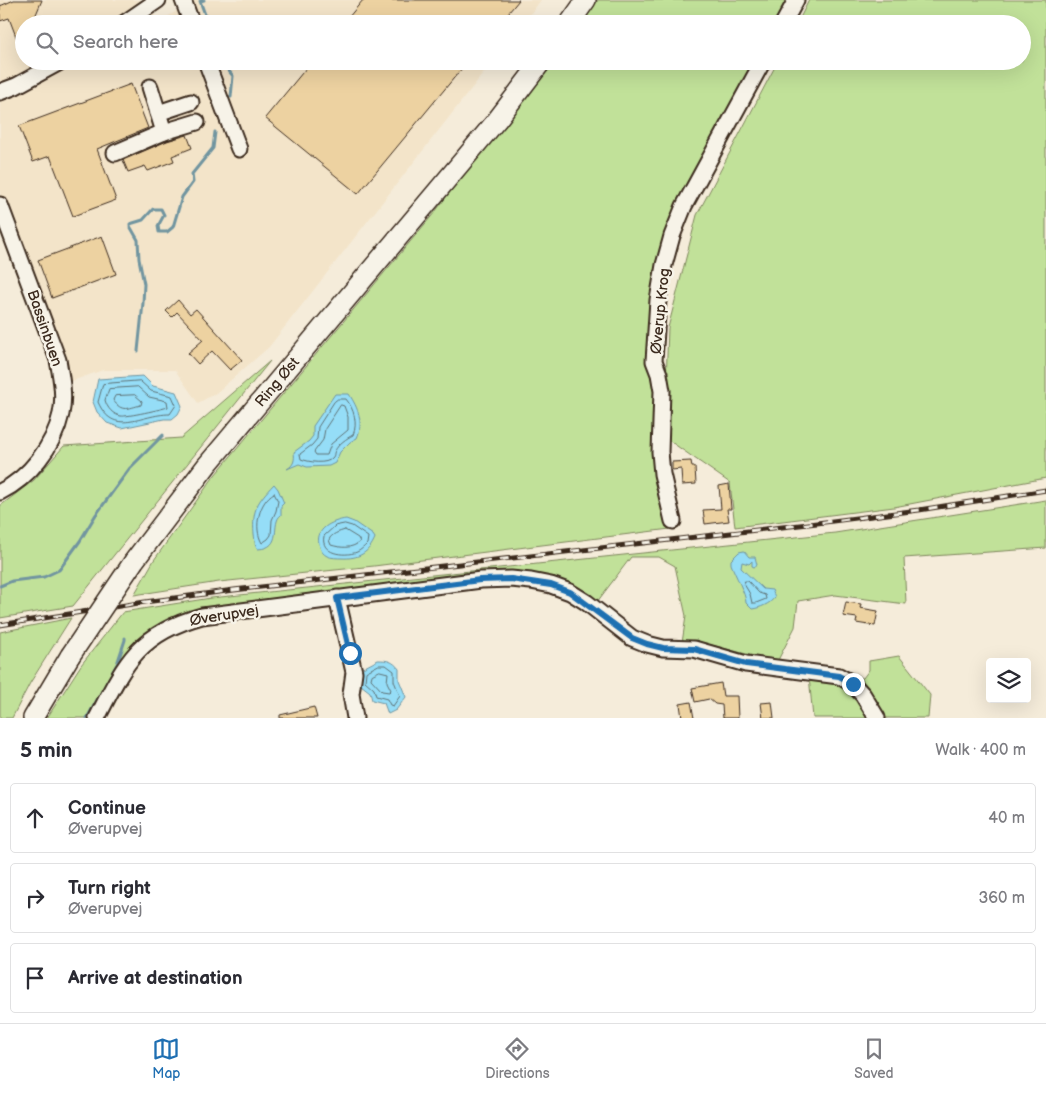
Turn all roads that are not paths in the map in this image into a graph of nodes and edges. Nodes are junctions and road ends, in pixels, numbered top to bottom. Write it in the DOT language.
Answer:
graph roads {
  1 [pos="158,0"];
  2 [pos="183,0"];
  3 [pos="586,0"];
  4 [pos="796,0"];
  5 [pos="136,15"];
  6 [pos="189,15"];
  7 [pos="575,15"];
  8 [pos="788,15"];
  9 [pos="45,70"];
  10 [pos="209,70"];
  11 [pos="535,70"];
  12 [pos="758,70"];
  13 [pos="150,87"];
  14 [pos="0,92"];
  15 [pos="191,102"];
  16 [pos="158,113"];
  17 [pos="197,122"];
  18 [pos="164,132"];
  19 [pos="239,149"];
  20 [pos="115,153"];
  21 [pos="0,205"];
  22 [pos="0,492"];
  23 [pos="673,521"];
  24 [pos="337,598"];
  25 [pos="33,718"];
  26 [pos="97,718"];
  27 [pos="355,718"];
  28 [pos="877,718"];
  1 -- 5 [label="street"];
  2 -- 6 [label="street"];
  3 -- 7 [label="main road"];
  4 -- 8 [label="street"];
  9 -- 14 [label="street"];
  10 -- 19 [label="street"];
  11 -- 25 [label="main road, Ring Øst, bridge"];
  12 -- 23 [label="street, Øverup Krog"];
  13 -- 16 [label="street"];
  15 -- 16 [label="street"];
  16 -- 18 [label="street"];
  17 -- 18 [label="street"];
  18 -- 20 [label="street"];
  21 -- 22 [label="street, Bassinbuen"];
  24 -- 26 [label="street, Øverupvej"];
  24 -- 27 [label="street"];
  24 -- 28 [label="street, Øverupvej"];
}
